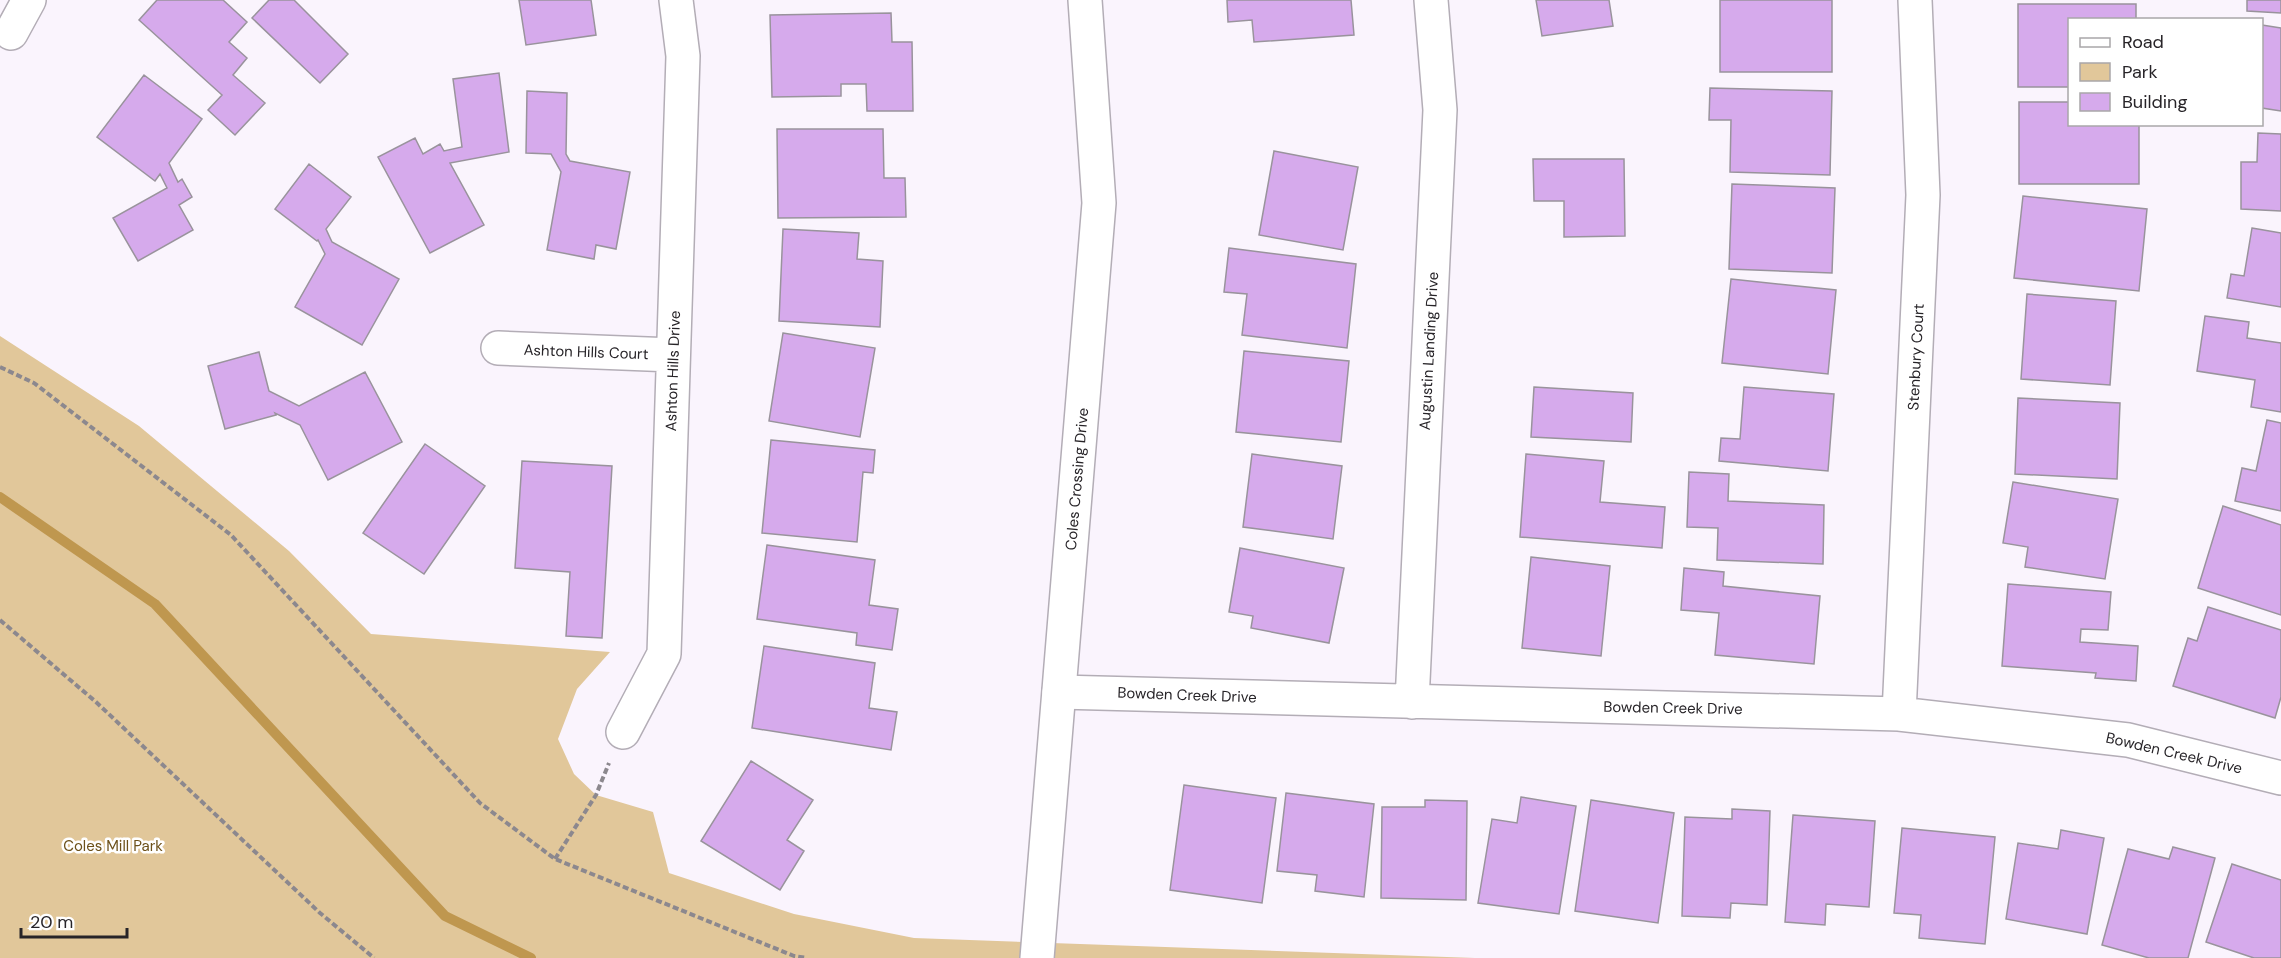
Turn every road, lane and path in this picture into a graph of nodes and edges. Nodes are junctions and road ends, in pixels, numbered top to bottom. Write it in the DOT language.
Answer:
graph roads {
  1 [pos="29,0"];
  2 [pos="676,0"];
  3 [pos="1086,0"];
  4 [pos="1431,0"];
  5 [pos="1915,0"];
  6 [pos="11,33"];
  7 [pos="498,348"];
  8 [pos="673,355"];
  9 [pos="0,367"];
  10 [pos="0,620"];
  11 [pos="1059,692"];
  12 [pos="1412,702"];
  13 [pos="1899,714"];
  14 [pos="623,732"];
  15 [pos="2281,778"];
  16 [pos="555,859"];
  17 [pos="374,958"];
  18 [pos="807,958"];
  19 [pos="1037,958"];
  1 -- 6 [label="street"];
  2 -- 8 [label="street, Ashton Hills Drive"];
  3 -- 11 [label="street, Coles Crossing Drive"];
  4 -- 12 [label="street, Augustin Landing Drive"];
  5 -- 13 [label="street, Stenbury Court"];
  7 -- 8 [label="street, Ashton Hills Court"];
  8 -- 14 [label="street, Ashton Hills Drive"];
  9 -- 16 [label="path"];
  10 -- 17 [label="path"];
  11 -- 12 [label="street, Bowden Creek Drive"];
  11 -- 19 [label="street, Coles Crossing Drive"];
  12 -- 13 [label="street, Bowden Creek Drive"];
  13 -- 15 [label="street, Bowden Creek Drive"];
  14 -- 16 [label="path"];
  16 -- 18 [label="path"];
}
